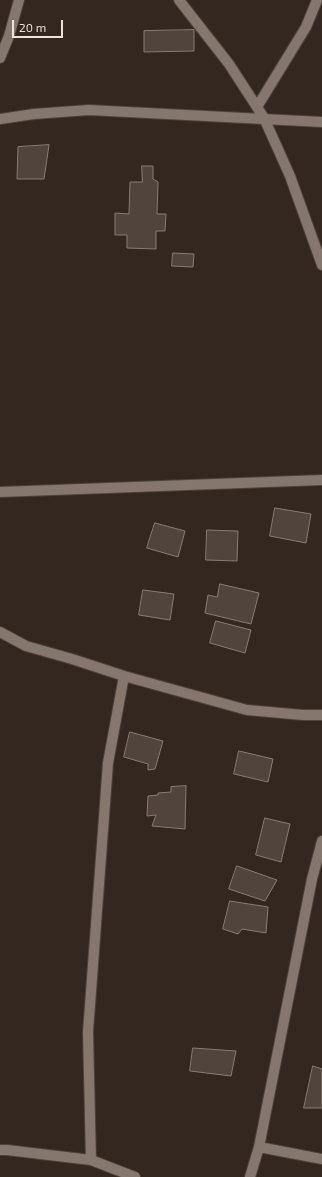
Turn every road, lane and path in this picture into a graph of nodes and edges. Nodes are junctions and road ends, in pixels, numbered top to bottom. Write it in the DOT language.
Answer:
graph roads {
  1 [pos="20,0"];
  2 [pos="180,0"];
  3 [pos="317,0"];
  4 [pos="0,58"];
  5 [pos="257,107"];
  6 [pos="264,118"];
  7 [pos="0,119"];
  8 [pos="322,122"];
  9 [pos="322,265"];
  10 [pos="322,480"];
  11 [pos="0,492"];
  12 [pos="0,632"];
  13 [pos="124,676"];
  14 [pos="322,715"];
  15 [pos="322,841"];
  16 [pos="259,1147"];
  17 [pos="0,1150"];
  18 [pos="322,1159"];
  19 [pos="91,1160"];
  20 [pos="135,1177"];
  21 [pos="250,1177"];
  1 -- 4 [label="street"];
  2 -- 5 [label="street"];
  3 -- 5 [label="street"];
  5 -- 6 [label="street"];
  6 -- 7 [label="street"];
  6 -- 8 [label="street"];
  6 -- 9 [label="street"];
  10 -- 11 [label="street"];
  12 -- 13 [label="street"];
  13 -- 14 [label="street"];
  13 -- 19 [label="street"];
  15 -- 16 [label="street"];
  16 -- 18 [label="street"];
  16 -- 21 [label="street"];
  17 -- 19 [label="street"];
  19 -- 20 [label="street"];
}
